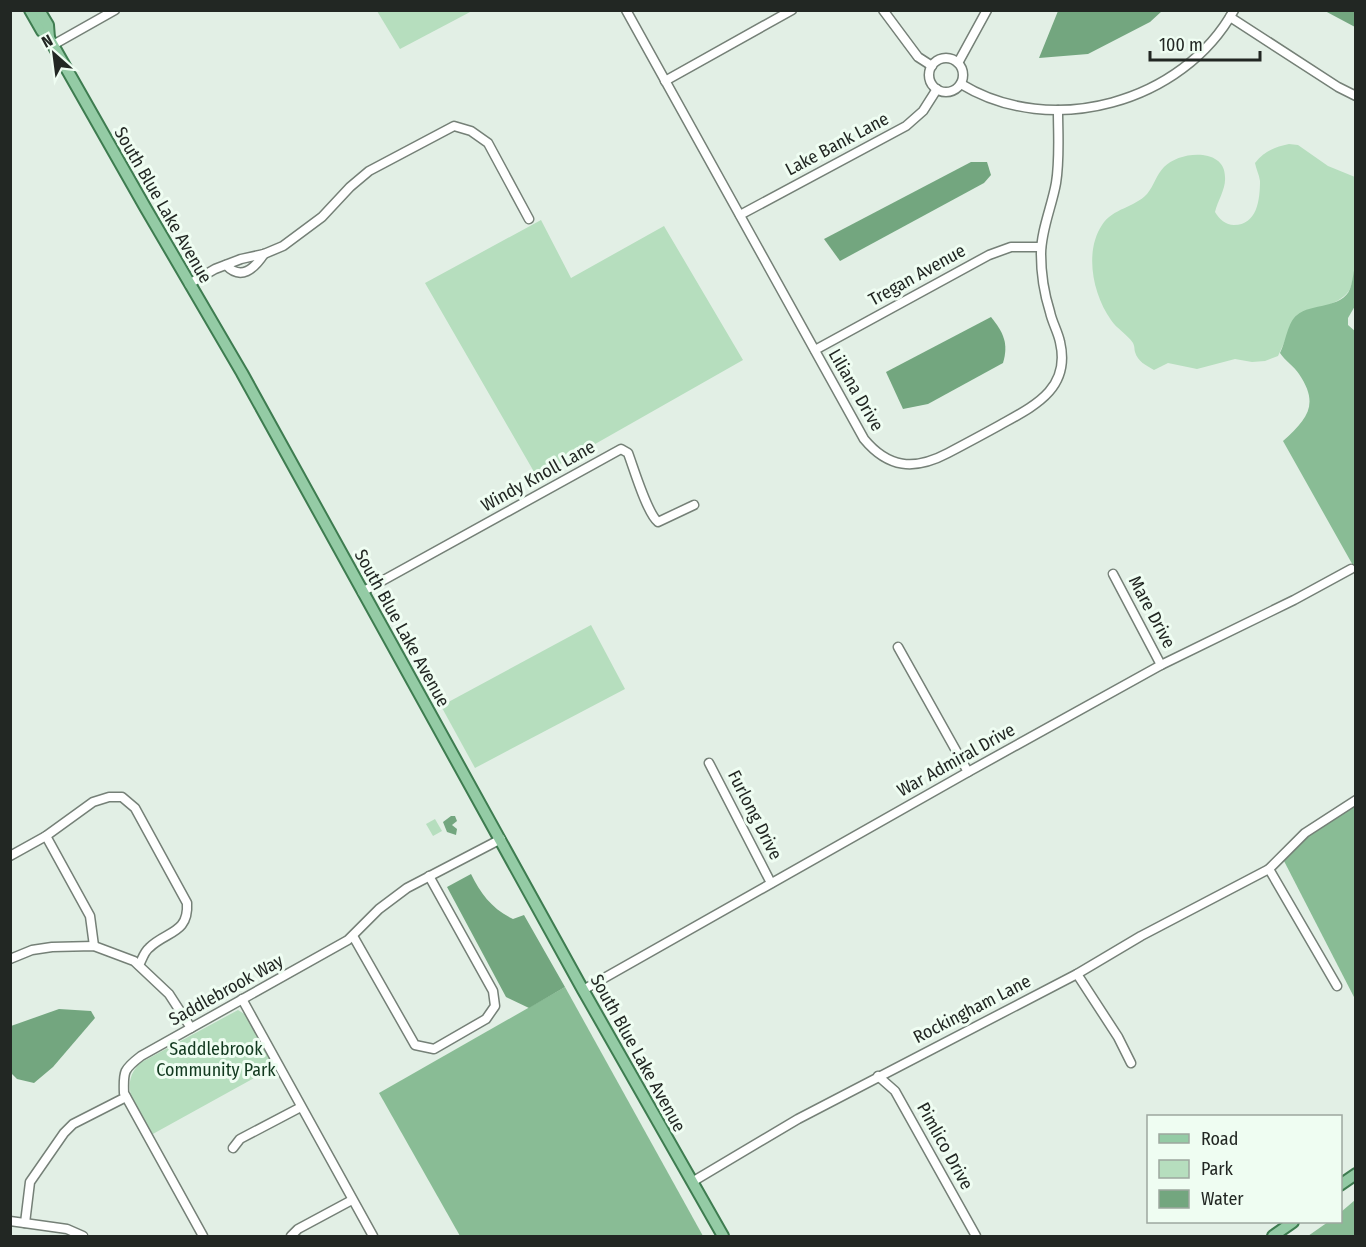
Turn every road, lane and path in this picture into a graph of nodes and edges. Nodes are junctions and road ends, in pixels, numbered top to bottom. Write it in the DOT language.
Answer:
graph roads {
  1 [pos="30,10"];
  2 [pos="39,10"];
  3 [pos="115,10"];
  4 [pos="626,10"];
  5 [pos="792,10"];
  6 [pos="882,10"];
  7 [pos="987,10"];
  8 [pos="1232,14"];
  9 [pos="51,41"];
  10 [pos="958,63"];
  11 [pos="932,66"];
  12 [pos="665,81"];
  13 [pos="961,84"];
  14 [pos="937,89"];
  15 [pos="1356,96"];
  16 [pos="1058,110"];
  17 [pos="740,215"];
  18 [pos="529,219"];
  19 [pos="1041,248"];
  20 [pos="264,254"];
  21 [pos="226,265"];
  22 [pos="189,284"];
  23 [pos="815,350"];
  24 [pos="694,505"];
  25 [pos="1351,569"];
  26 [pos="1113,574"];
  27 [pos="362,592"];
  28 [pos="898,647"];
  29 [pos="1161,665"];
  30 [pos="709,763"];
  31 [pos="968,772"];
  32 [pos="1356,800"];
  33 [pos="46,836"];
  34 [pos="501,839"];
  35 [pos="10,856"];
  36 [pos="1269,869"];
  37 [pos="429,876"];
  38 [pos="771,883"];
  39 [pos="353,936"];
  40 [pos="94,946"];
  41 [pos="10,959"];
  42 [pos="139,965"];
  43 [pos="1077,974"];
  44 [pos="1337,986"];
  45 [pos="583,990"];
  46 [pos="242,999"];
  47 [pos="191,1028"];
  48 [pos="1131,1063"];
  49 [pos="878,1076"];
  50 [pos="126,1097"];
  51 [pos="301,1107"];
  52 [pos="233,1148"];
  53 [pos="1356,1174"];
  54 [pos="692,1182"];
  55 [pos="1342,1184"];
  56 [pos="352,1200"];
  57 [pos="10,1221"];
  58 [pos="25,1223"];
  59 [pos="1290,1223"];
  60 [pos="83,1236"];
  61 [pos="203,1236"];
  62 [pos="291,1236"];
  63 [pos="373,1236"];
  64 [pos="723,1236"];
  65 [pos="976,1236"];
  66 [pos="1273,1236"];
  1 -- 9 [label="main road, South Blue Lake Avenue"];
  2 -- 9 [label="main road, South Blue Lake Avenue"];
  3 -- 9 [label="street"];
  4 -- 12 [label="street, Liliana Drive"];
  5 -- 12 [label="street"];
  6 -- 11 [label="street"];
  7 -- 10 [label="street"];
  8 -- 15 [label="street"];
  8 -- 16 [label="street"];
  9 -- 22 [label="main road, South Blue Lake Avenue"];
  10 -- 11 [label="street"];
  10 -- 13 [label="street"];
  11 -- 14 [label="street"];
  12 -- 17 [label="street, Liliana Drive"];
  13 -- 14 [label="street"];
  13 -- 16 [label="street"];
  14 -- 17 [label="street, Lake Bank Lane"];
  16 -- 19 [label="street, Liliana Drive"];
  17 -- 23 [label="street, Liliana Drive"];
  18 -- 20 [label="street"];
  19 -- 23 [label="street, Tregan Avenue"];
  19 -- 23 [label="street, Liliana Drive"];
  20 -- 21 [label="street"];
  20 -- 21 [label="street"];
  21 -- 22 [label="street"];
  22 -- 27 [label="main road, South Blue Lake Avenue"];
  24 -- 27 [label="street, Windy Knoll Lane"];
  25 -- 29 [label="street, War Admiral Drive"];
  26 -- 29 [label="street, Mare Drive"];
  27 -- 34 [label="main road, South Blue Lake Avenue"];
  28 -- 31 [label="street"];
  29 -- 31 [label="street, War Admiral Drive"];
  30 -- 38 [label="street, Furlong Drive"];
  31 -- 38 [label="street, War Admiral Drive"];
  32 -- 36 [label="street, Rockingham Lane"];
  33 -- 35 [label="street"];
  33 -- 40 [label="street"];
  33 -- 42 [label="street"];
  34 -- 37 [label="street, Saddlebrook Way"];
  34 -- 45 [label="main road, South Blue Lake Avenue"];
  36 -- 43 [label="street, Rockingham Lane"];
  36 -- 44 [label="street"];
  37 -- 39 [label="street, Saddlebrook Way"];
  37 -- 39 [label="street"];
  38 -- 45 [label="street, War Admiral Drive"];
  39 -- 46 [label="street, Saddlebrook Way"];
  40 -- 41 [label="street"];
  40 -- 42 [label="street"];
  42 -- 47 [label="street"];
  43 -- 48 [label="street"];
  43 -- 49 [label="street, Rockingham Lane"];
  45 -- 54 [label="main road, South Blue Lake Avenue"];
  46 -- 47 [label="street, Saddlebrook Way"];
  46 -- 51 [label="street"];
  47 -- 50 [label="street, Saddlebrook Way"];
  49 -- 54 [label="street, Rockingham Lane"];
  49 -- 65 [label="street, Pimlico Drive"];
  50 -- 58 [label="street"];
  50 -- 61 [label="street, Saddlebrook Way"];
  51 -- 52 [label="street"];
  51 -- 56 [label="street"];
  53 -- 55 [label="main road"];
  54 -- 64 [label="main road, South Blue Lake Avenue"];
  56 -- 62 [label="street"];
  56 -- 63 [label="street"];
  57 -- 58 [label="street"];
  58 -- 60 [label="street"];
  59 -- 66 [label="main road"];
}
